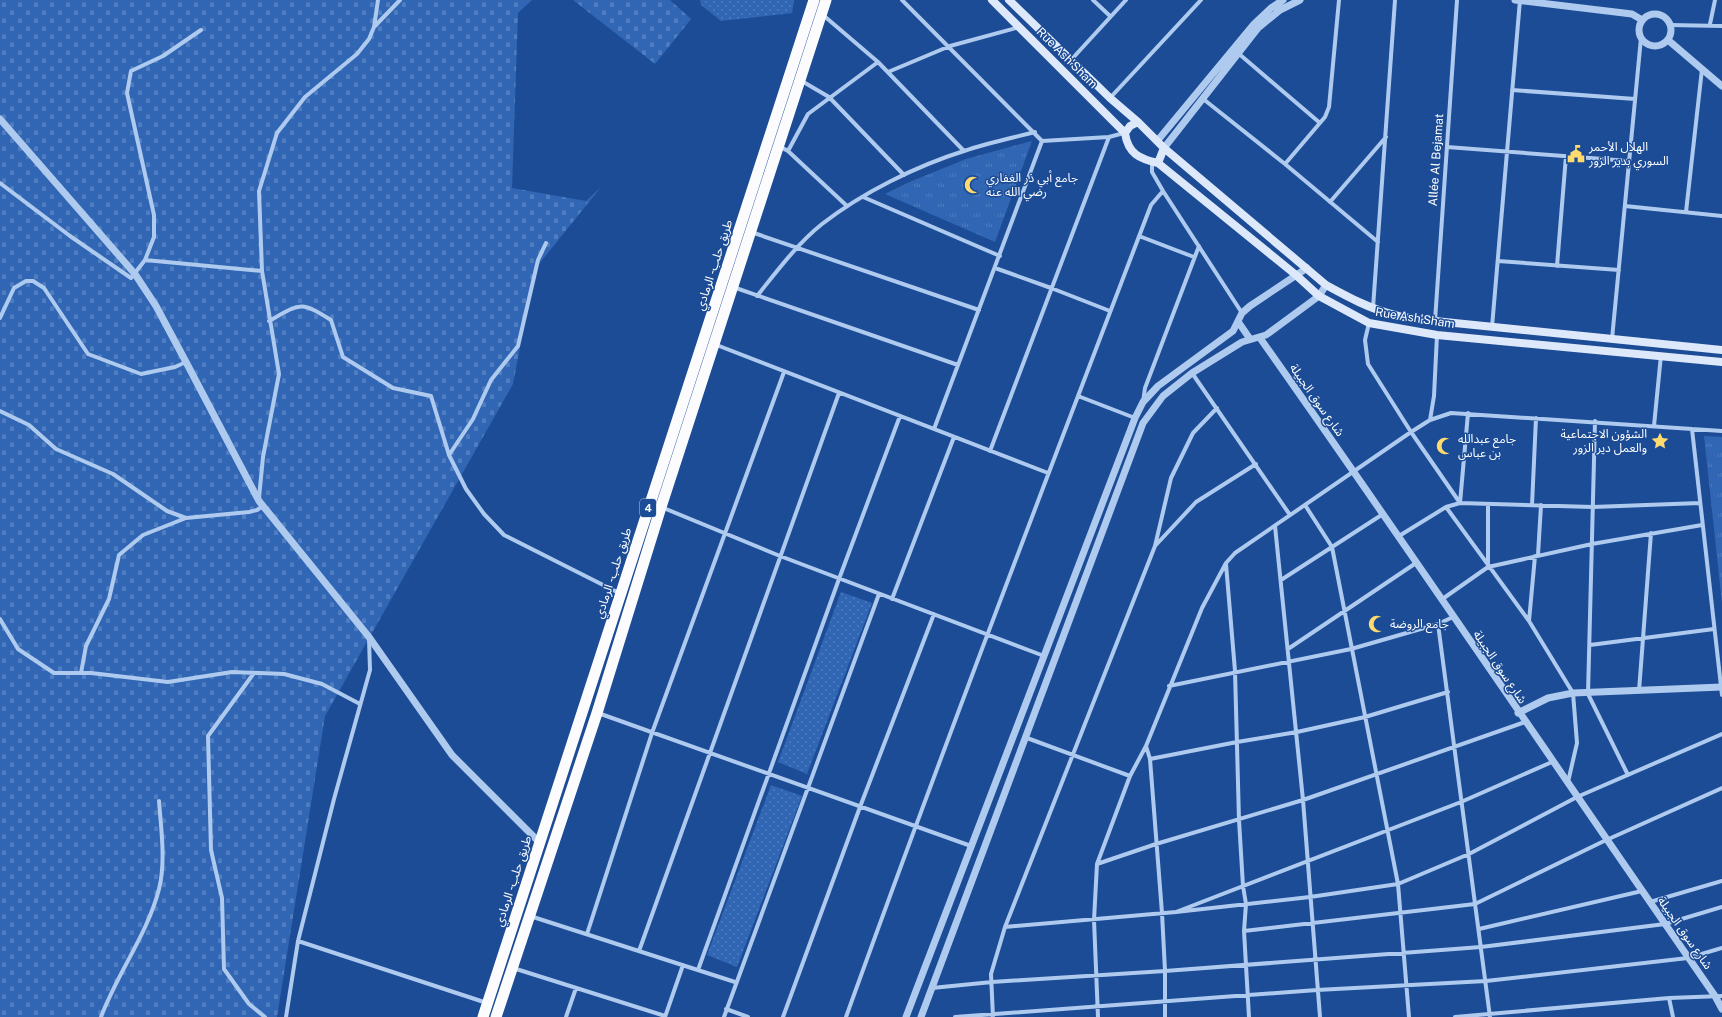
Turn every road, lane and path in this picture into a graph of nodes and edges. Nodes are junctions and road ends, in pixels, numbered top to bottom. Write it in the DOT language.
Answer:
graph roads {
  1 [pos="378,0"];
  2 [pos="400,0"];
  3 [pos="807,0"];
  4 [pos="814,0"];
  5 [pos="826,0"];
  6 [pos="902,0"];
  7 [pos="992,0"];
  8 [pos="1009,0"];
  9 [pos="1093,0"];
  10 [pos="1126,0"];
  11 [pos="1201,0"];
  12 [pos="1283,0"];
  13 [pos="1300,0"];
  14 [pos="1339,0"];
  15 [pos="1395,0"];
  16 [pos="1457,0"];
  17 [pos="1518,0"];
  18 [pos="1715,0"];
  19 [pos="822,14"];
  20 [pos="1110,16"];
  21 [pos="808,19"];
  22 [pos="1642,20"];
  23 [pos="1710,24"];
  24 [pos="1670,25"];
  25 [pos="1722,26"];
  26 [pos="374,27"];
  27 [pos="1020,27"];
  28 [pos="201,30"];
  29 [pos="1641,38"];
  30 [pos="1668,40"];
  31 [pos="950,46"];
  32 [pos="1238,53"];
  33 [pos="1071,60"];
  34 [pos="878,62"];
  35 [pos="1702,69"];
  36 [pos="888,72"];
  37 [pos="800,80"];
  38 [pos="1722,86"];
  39 [pos="1512,90"];
  40 [pos="829,97"];
  41 [pos="1110,98"];
  42 [pos="1202,98"];
  43 [pos="1635,99"];
  44 [pos="0,119"];
  45 [pos="1138,122"];
  46 [pos="1320,123"];
  47 [pos="1035,132"];
  48 [pos="1125,132"];
  49 [pos="1109,137"];
  50 [pos="1386,137"];
  51 [pos="1158,140"];
  52 [pos="1042,141"];
  53 [pos="778,146"];
  54 [pos="1447,147"];
  55 [pos="1164,148"];
  56 [pos="788,151"];
  57 [pos="964,151"];
  58 [pos="1507,152"];
  59 [pos="1566,156"];
  60 [pos="1629,161"];
  61 [pos="1155,162"];
  62 [pos="1285,164"];
  63 [pos="904,175"];
  64 [pos="0,183"];
  65 [pos="1163,192"];
  66 [pos="863,197"];
  67 [pos="1330,202"];
  68 [pos="847,206"];
  69 [pos="1625,206"];
  70 [pos="1686,212"];
  71 [pos="1722,216"];
  72 [pos="750,231"];
  73 [pos="1139,236"];
  74 [pos="1378,242"];
  75 [pos="546,243"];
  76 [pos="1199,246"];
  77 [pos="798,247"];
  78 [pos="1000,256"];
  79 [pos="1194,257"];
  80 [pos="145,260"];
  81 [pos="1498,261"];
  82 [pos="1557,266"];
  83 [pos="996,268"];
  84 [pos="1307,268"];
  85 [pos="1619,270"];
  86 [pos="262,271"];
  87 [pos="135,274"];
  88 [pos="1296,275"];
  89 [pos="1326,284"];
  90 [pos="732,287"];
  91 [pos="1052,288"];
  92 [pos="757,296"];
  93 [pos="1319,296"];
  94 [pos="1373,308"];
  95 [pos="980,310"];
  96 [pos="1110,312"];
  97 [pos="1242,313"];
  98 [pos="0,318"];
  99 [pos="269,321"];
  100 [pos="1436,321"];
  101 [pos="1239,323"];
  102 [pos="1369,323"];
  103 [pos="1492,327"];
  104 [pos="1437,334"];
  105 [pos="1260,338"];
  106 [pos="1250,339"];
  107 [pos="1612,339"];
  108 [pos="714,344"];
  109 [pos="1722,350"];
  110 [pos="1661,355"];
  111 [pos="186,362"];
  112 [pos="1722,362"];
  113 [pos="958,365"];
  114 [pos="784,372"];
  115 [pos="1192,373"];
  116 [pos="840,393"];
  117 [pos="1078,396"];
  118 [pos="1143,402"];
  119 [pos="1217,408"];
  120 [pos="0,410"];
  121 [pos="1468,413"];
  122 [pos="900,416"];
  123 [pos="1134,418"];
  124 [pos="1536,418"];
  125 [pos="1430,420"];
  126 [pos="1595,422"];
  127 [pos="1654,426"];
  128 [pos="934,429"];
  129 [pos="1692,429"];
  130 [pos="1722,431"];
  131 [pos="1411,432"];
  132 [pos="954,437"];
  133 [pos="990,451"];
  134 [pos="449,455"];
  135 [pos="1256,464"];
  136 [pos="1354,472"];
  137 [pos="1048,473"];
  138 [pos="261,503"];
  139 [pos="1460,503"];
  140 [pos="1700,503"];
  141 [pos="1488,504"];
  142 [pos="1305,505"];
  143 [pos="1532,505"];
  144 [pos="1541,505"];
  145 [pos="660,507"];
  146 [pos="1593,507"];
  147 [pos="1446,508"];
  148 [pos="1383,514"];
  149 [pos="1290,515"];
  150 [pos="186,518"];
  151 [pos="1702,525"];
  152 [pos="1275,526"];
  153 [pos="724,534"];
  154 [pos="1651,534"];
  155 [pos="1399,536"];
  156 [pos="1592,544"];
  157 [pos="1155,546"];
  158 [pos="1332,547"];
  159 [pos="780,556"];
  160 [pos="1536,556"];
  161 [pos="1226,563"];
  162 [pos="1416,563"];
  163 [pos="1488,566"];
  164 [pos="839,579"];
  165 [pos="1281,580"];
  166 [pos="620,594"];
  167 [pos="878,594"];
  168 [pos="892,599"];
  169 [pos="1441,600"];
  170 [pos="1343,613"];
  171 [pos="934,614"];
  172 [pos="1453,617"];
  173 [pos="0,619"];
  174 [pos="1528,621"];
  175 [pos="1438,624"];
  176 [pos="1714,629"];
  177 [pos="988,635"];
  178 [pos="369,637"];
  179 [pos="1642,637"];
  180 [pos="1590,645"];
  181 [pos="1288,649"];
  182 [pos="1350,649"];
  183 [pos="1044,656"];
  184 [pos="1290,660"];
  185 [pos="1235,672"];
  186 [pos="81,673"];
  187 [pos="254,673"];
  188 [pos="1169,686"];
  189 [pos="1722,687"];
  190 [pos="1639,691"];
  191 [pos="1448,692"];
  192 [pos="1573,694"];
  193 [pos="1588,694"];
  194 [pos="1722,695"];
  195 [pos="360,704"];
  196 [pos="598,713"];
  197 [pos="1518,713"];
  198 [pos="1365,717"];
  199 [pos="1525,722"];
  200 [pos="1297,732"];
  201 [pos="652,733"];
  202 [pos="1722,734"];
  203 [pos="1027,738"];
  204 [pos="1237,742"];
  205 [pos="1146,746"];
  206 [pos="1455,747"];
  207 [pos="709,753"];
  208 [pos="1073,755"];
  209 [pos="1150,759"];
  210 [pos="1552,762"];
  211 [pos="768,774"];
  212 [pos="1377,774"];
  213 [pos="1628,775"];
  214 [pos="1130,776"];
  215 [pos="1567,784"];
  216 [pos="807,788"];
  217 [pos="1722,788"];
  218 [pos="1577,798"];
  219 [pos="159,800"];
  220 [pos="1303,800"];
  221 [pos="1461,802"];
  222 [pos="860,807"];
  223 [pos="1239,820"];
  224 [pos="915,826"];
  225 [pos="1387,830"];
  226 [pos="1606,840"];
  227 [pos="539,842"];
  228 [pos="1156,844"];
  229 [pos="971,846"];
  230 [pos="1469,854"];
  231 [pos="1307,861"];
  232 [pos="1097,864"];
  233 [pos="1722,881"];
  234 [pos="1398,884"];
  235 [pos="1243,886"];
  236 [pos="1642,891"];
  237 [pos="1310,897"];
  238 [pos="1650,902"];
  239 [pos="1246,904"];
  240 [pos="1476,904"];
  241 [pos="1722,907"];
  242 [pos="1176,912"];
  243 [pos="1162,913"];
  244 [pos="1401,913"];
  245 [pos="530,916"];
  246 [pos="1094,920"];
  247 [pos="1312,923"];
  248 [pos="1665,924"];
  249 [pos="1005,927"];
  250 [pos="1479,929"];
  251 [pos="1244,931"];
  252 [pos="587,934"];
  253 [pos="298,941"];
  254 [pos="1481,947"];
  255 [pos="1722,948"];
  256 [pos="639,951"];
  257 [pos="1405,951"];
  258 [pos="1314,958"];
  259 [pos="1688,958"];
  260 [pos="1245,964"];
  261 [pos="683,965"];
  262 [pos="513,968"];
  263 [pos="698,970"];
  264 [pos="1166,971"];
  265 [pos="1096,974"];
  266 [pos="1486,980"];
  267 [pos="735,982"];
  268 [pos="992,982"];
  269 [pos="1407,984"];
  270 [pos="576,988"];
  271 [pos="932,988"];
  272 [pos="1317,990"];
  273 [pos="1248,996"];
  274 [pos="1718,996"];
  275 [pos="1669,998"];
  276 [pos="1164,1001"];
  277 [pos="487,1003"];
  278 [pos="1098,1006"];
  279 [pos="726,1009"];
  280 [pos="1722,1009"];
  281 [pos="993,1015"];
  282 [pos="1490,1015"];
  283 [pos="101,1017"];
  284 [pos="265,1017"];
  285 [pos="286,1017"];
  286 [pos="483,1017"];
  287 [pos="496,1017"];
  288 [pos="566,1017"];
  289 [pos="665,1017"];
  290 [pos="724,1017"];
  291 [pos="748,1017"];
  292 [pos="783,1017"];
  293 [pos="846,1017"];
  294 [pos="906,1017"];
  295 [pos="921,1017"];
  296 [pos="955,1017"];
  297 [pos="1098,1017"];
  298 [pos="1165,1017"];
  299 [pos="1249,1017"];
  300 [pos="1320,1017"];
  301 [pos="1409,1017"];
  302 [pos="1455,1017"];
  303 [pos="1673,1017"];
  1 -- 26 [label="street"];
  2 -- 26 [label="street"];
  3 -- 21 [label="highway"];
  4 -- 21 [label="highway, طريق حلب - الرمادي / 4"];
  5 -- 19 [label="highway, طريق حلب - الرمادي / 4"];
  6 -- 31 [label="street"];
  7 -- 27 [label="main road, Rue Ash'Sham"];
  8 -- 33 [label="main road, Rue Ash'Sham"];
  9 -- 20 [label="street"];
  10 -- 20 [label="street"];
  11 -- 41 [label="street"];
  12 -- 51 [label="street"];
  13 -- 32 [label="street"];
  14 -- 46 [label="street"];
  15 -- 50 [label="street"];
  16 -- 54 [label="street, Allée Al Bejamat"];
  17 -- 22 [label="street"];
  17 -- 39 [label="street"];
  18 -- 23 [label="street"];
  19 -- 34 [label="street"];
  19 -- 37 [label="highway, طريق حلب - الرمادي / 4"];
  20 -- 33 [label="street"];
  21 -- 166 [label="highway, طريق حلب - الرمادي / 4"];
  22 -- 24 [label="street"];
  22 -- 29 [label="street"];
  23 -- 24 [label="street"];
  23 -- 25 [label="street"];
  24 -- 30 [label="street"];
  26 -- 86 [label="street"];
  27 -- 31 [label="street"];
  27 -- 48 [label="main road, Rue Ash'Sham"];
  28 -- 80 [label="street"];
  29 -- 30 [label="street"];
  29 -- 43 [label="street"];
  30 -- 35 [label="street"];
  31 -- 36 [label="street"];
  31 -- 47 [label="street"];
  32 -- 42 [label="street"];
  32 -- 46 [label="street"];
  33 -- 41 [label="main road, Rue Ash'Sham"];
  34 -- 36 [label="street"];
  34 -- 40 [label="street"];
  35 -- 38 [label="street"];
  35 -- 70 [label="street"];
  36 -- 57 [label="street"];
  37 -- 40 [label="street"];
  37 -- 53 [label="highway, طريق حلب - الرمادي / 4"];
  39 -- 43 [label="street"];
  39 -- 58 [label="street"];
  40 -- 56 [label="street"];
  40 -- 63 [label="street"];
  41 -- 45 [label="main road, Rue Ash'Sham"];
  42 -- 55 [label="street"];
  42 -- 62 [label="street"];
  43 -- 60 [label="street"];
  44 -- 87 [label="street"];
  45 -- 48 [label="main road"];
  45 -- 51 [label="main road, Rue Ash'Sham"];
  46 -- 62 [label="street"];
  47 -- 52 [label="street"];
  47 -- 57 [label="street"];
  48 -- 49 [label="street"];
  48 -- 61 [label="main road, Rue Ash'Sham"];
  49 -- 52 [label="street"];
  49 -- 91 [label="street"];
  50 -- 67 [label="street"];
  50 -- 74 [label="street"];
  51 -- 55 [label="main road, Rue Ash'Sham"];
  52 -- 78 [label="street"];
  53 -- 56 [label="street"];
  53 -- 72 [label="highway, طريق حلب - الرمادي / 4"];
  54 -- 58 [label="street"];
  54 -- 100 [label="street, Allée Al Bejamat"];
  55 -- 61 [label="main road"];
  55 -- 84 [label="main road, Rue Ash'Sham"];
  56 -- 68 [label="street"];
  57 -- 63 [label="street"];
  58 -- 59 [label="street"];
  58 -- 81 [label="street"];
  59 -- 60 [label="street"];
  59 -- 82 [label="street"];
  60 -- 69 [label="street"];
  61 -- 65 [label="street"];
  61 -- 88 [label="main road, Rue Ash'Sham"];
  62 -- 67 [label="street"];
  63 -- 66 [label="street"];
  64 -- 87 [label="street"];
  65 -- 73 [label="street"];
  65 -- 76 [label="street"];
  66 -- 68 [label="street"];
  66 -- 78 [label="street"];
  67 -- 74 [label="street"];
  68 -- 77 [label="street"];
  69 -- 70 [label="street"];
  69 -- 85 [label="street"];
  70 -- 71 [label="street"];
  72 -- 77 [label="street"];
  72 -- 90 [label="highway, طريق حلب - الرمادي / 4"];
  73 -- 79 [label="street"];
  73 -- 96 [label="street"];
  74 -- 94 [label="street"];
  75 -- 134 [label="street"];
  76 -- 79 [label="street"];
  76 -- 97 [label="street"];
  77 -- 92 [label="street"];
  77 -- 95 [label="street"];
  78 -- 83 [label="street"];
  79 -- 118 [label="street"];
  80 -- 86 [label="street"];
  80 -- 87 [label="street"];
  81 -- 82 [label="street"];
  81 -- 103 [label="street"];
  82 -- 85 [label="street"];
  83 -- 91 [label="street"];
  83 -- 95 [label="street"];
  84 -- 88 [label="street"];
  84 -- 89 [label="main road, Rue Ash'Sham"];
  85 -- 107 [label="street"];
  86 -- 99 [label="street"];
  87 -- 111 [label="street"];
  88 -- 93 [label="main road, Rue Ash'Sham"];
  88 -- 97 [label="street"];
  89 -- 93 [label="street"];
  89 -- 94 [label="main road, Rue Ash'Sham"];
  90 -- 92 [label="street"];
  90 -- 108 [label="highway, طريق حلب - الرمادي / 4"];
  91 -- 96 [label="street"];
  91 -- 133 [label="street"];
  92 -- 113 [label="street"];
  93 -- 102 [label="main road, Rue Ash'Sham"];
  93 -- 105 [label="street"];
  94 -- 100 [label="main road, Rue Ash'Sham"];
  95 -- 113 [label="street"];
  96 -- 117 [label="street"];
  97 -- 101 [label="street"];
  98 -- 111 [label="street"];
  99 -- 134 [label="street"];
  99 -- 138 [label="street"];
  100 -- 103 [label="main road, Rue Ash'Sham"];
  101 -- 106 [label="street"];
  101 -- 118 [label="street"];
  102 -- 104 [label="main road, Rue Ash'Sham"];
  102 -- 131 [label="street"];
  103 -- 107 [label="main road, Rue Ash'Sham"];
  104 -- 110 [label="main road, Rue Ash'Sham"];
  104 -- 125 [label="street"];
  105 -- 106 [label="street"];
  105 -- 136 [label="street, شارع سوق الجبيلة"];
  106 -- 115 [label="street"];
  107 -- 109 [label="main road, Rue Ash'Sham"];
  108 -- 114 [label="street"];
  108 -- 145 [label="highway, طريق حلب - الرمادي / 4"];
  110 -- 112 [label="main road, Rue Ash'Sham"];
  110 -- 127 [label="street"];
  111 -- 138 [label="street"];
  113 -- 128 [label="street"];
  114 -- 116 [label="street"];
  114 -- 153 [label="street"];
  115 -- 119 [label="street"];
  115 -- 203 [label="street"];
  116 -- 122 [label="street"];
  116 -- 159 [label="street"];
  117 -- 123 [label="street"];
  117 -- 137 [label="street"];
  118 -- 123 [label="street"];
  119 -- 135 [label="street"];
  119 -- 157 [label="street"];
  120 -- 150 [label="street"];
  121 -- 124 [label="street"];
  121 -- 125 [label="street"];
  121 -- 139 [label="street"];
  122 -- 128 [label="street"];
  122 -- 164 [label="street"];
  123 -- 183 [label="street"];
  124 -- 126 [label="street"];
  124 -- 143 [label="street"];
  125 -- 131 [label="street"];
  126 -- 127 [label="street"];
  126 -- 146 [label="street"];
  127 -- 129 [label="street"];
  128 -- 132 [label="street"];
  129 -- 130 [label="street"];
  129 -- 140 [label="street"];
  131 -- 136 [label="street"];
  131 -- 139 [label="street"];
  132 -- 133 [label="street"];
  132 -- 168 [label="street"];
  133 -- 137 [label="street"];
  134 -- 166 [label="street"];
  135 -- 149 [label="street"];
  135 -- 157 [label="street"];
  136 -- 142 [label="street"];
  136 -- 148 [label="street, شارع سوق الجبيلة"];
  137 -- 177 [label="street"];
  138 -- 150 [label="street"];
  138 -- 178 [label="street"];
  139 -- 141 [label="street"];
  139 -- 147 [label="street"];
  140 -- 146 [label="street"];
  140 -- 151 [label="street"];
  141 -- 143 [label="street"];
  141 -- 163 [label="street"];
  142 -- 149 [label="street"];
  142 -- 158 [label="street"];
  143 -- 144 [label="street"];
  144 -- 146 [label="street"];
  144 -- 160 [label="street"];
  145 -- 153 [label="street"];
  145 -- 196 [label="highway, طريق حلب - الرمادي / 4"];
  146 -- 156 [label="street"];
  147 -- 155 [label="street"];
  147 -- 163 [label="street"];
  148 -- 155 [label="street, شارع سوق الجبيلة"];
  148 -- 158 [label="street"];
  149 -- 152 [label="street"];
  150 -- 186 [label="street"];
  151 -- 154 [label="street"];
  151 -- 176 [label="street"];
  152 -- 161 [label="street"];
  152 -- 165 [label="street"];
  153 -- 159 [label="street"];
  153 -- 201 [label="street"];
  154 -- 156 [label="street"];
  154 -- 179 [label="street"];
  155 -- 162 [label="street, شارع سوق الجبيلة"];
  156 -- 160 [label="street"];
  156 -- 180 [label="street"];
  157 -- 208 [label="street"];
  158 -- 165 [label="street"];
  158 -- 170 [label="street"];
  159 -- 164 [label="street"];
  159 -- 207 [label="street"];
  160 -- 163 [label="street"];
  160 -- 174 [label="street"];
  161 -- 185 [label="street"];
  161 -- 188 [label="street"];
  162 -- 169 [label="street, شارع سوق الجبيلة"];
  162 -- 170 [label="street"];
  163 -- 169 [label="street"];
  163 -- 174 [label="street"];
  164 -- 167 [label="street"];
  164 -- 211 [label="street"];
  165 -- 181 [label="street"];
  166 -- 227 [label="highway, طريق حلب - الرمادي / 4"];
  167 -- 168 [label="street"];
  167 -- 216 [label="street"];
  168 -- 171 [label="street"];
  169 -- 172 [label="street, شارع سوق الجبيلة"];
  170 -- 181 [label="street"];
  170 -- 182 [label="street"];
  171 -- 177 [label="street"];
  171 -- 222 [label="street"];
  172 -- 175 [label="street"];
  172 -- 197 [label="street, شارع سوق الجبيلة"];
  173 -- 186 [label="street"];
  174 -- 192 [label="street"];
  175 -- 182 [label="street"];
  175 -- 191 [label="street"];
  176 -- 179 [label="street"];
  176 -- 189 [label="street"];
  177 -- 183 [label="street"];
  177 -- 224 [label="street"];
  178 -- 195 [label="street"];
  178 -- 227 [label="street"];
  179 -- 180 [label="street"];
  179 -- 190 [label="street"];
  180 -- 193 [label="street"];
  181 -- 184 [label="street"];
  182 -- 184 [label="street"];
  182 -- 198 [label="street"];
  183 -- 229 [label="street"];
  184 -- 185 [label="street"];
  184 -- 200 [label="street"];
  185 -- 188 [label="street"];
  185 -- 204 [label="street"];
  186 -- 187 [label="street"];
  187 -- 195 [label="street"];
  187 -- 284 [label="street"];
  188 -- 205 [label="street"];
  189 -- 190 [label="street"];
  189 -- 194 [label="street"];
  190 -- 193 [label="street"];
  191 -- 198 [label="street"];
  191 -- 206 [label="street"];
  192 -- 193 [label="street"];
  192 -- 197 [label="street"];
  192 -- 215 [label="street"];
  193 -- 213 [label="street"];
  195 -- 253 [label="street"];
  196 -- 201 [label="street"];
  196 -- 245 [label="highway, طريق حلب - الرمادي / 4"];
  197 -- 199 [label="street, شارع سوق الجبيلة"];
  198 -- 200 [label="street"];
  198 -- 212 [label="street"];
  199 -- 206 [label="street"];
  199 -- 210 [label="street, شارع سوق الجبيلة"];
  200 -- 204 [label="street"];
  200 -- 220 [label="street"];
  201 -- 207 [label="street"];
  201 -- 252 [label="street"];
  202 -- 213 [label="street"];
  203 -- 208 [label="street"];
  203 -- 271 [label="street"];
  204 -- 209 [label="street"];
  204 -- 223 [label="street"];
  205 -- 209 [label="street"];
  205 -- 214 [label="street"];
  206 -- 212 [label="street"];
  206 -- 221 [label="street"];
  207 -- 211 [label="street"];
  207 -- 256 [label="street"];
  208 -- 214 [label="street"];
  208 -- 249 [label="street"];
  209 -- 228 [label="street"];
  210 -- 215 [label="street, شارع سوق الجبيلة"];
  210 -- 221 [label="street"];
  211 -- 216 [label="street"];
  211 -- 263 [label="street"];
  212 -- 220 [label="street"];
  212 -- 225 [label="street"];
  213 -- 218 [label="street"];
  214 -- 232 [label="street"];
  215 -- 218 [label="street, شارع سوق الجبيلة"];
  216 -- 222 [label="street"];
  216 -- 267 [label="street"];
  217 -- 226 [label="street"];
  218 -- 226 [label="street, شارع سوق الجبيلة"];
  218 -- 230 [label="street"];
  219 -- 283 [label="street"];
  220 -- 223 [label="street"];
  220 -- 231 [label="street"];
  221 -- 225 [label="street"];
  221 -- 230 [label="street"];
  222 -- 224 [label="street"];
  222 -- 292 [label="street"];
  223 -- 228 [label="street"];
  223 -- 235 [label="street"];
  224 -- 229 [label="street"];
  224 -- 293 [label="street"];
  225 -- 231 [label="street"];
  225 -- 234 [label="street"];
  226 -- 236 [label="street, شارع سوق الجبيلة"];
  226 -- 240 [label="street"];
  227 -- 277 [label="highway, طريق حلب - الرمادي / 4"];
  228 -- 232 [label="street"];
  228 -- 243 [label="street"];
  229 -- 294 [label="street"];
  230 -- 234 [label="street"];
  230 -- 240 [label="street"];
  231 -- 235 [label="street"];
  231 -- 237 [label="street"];
  232 -- 246 [label="street"];
  233 -- 238 [label="street"];
  234 -- 237 [label="street"];
  234 -- 244 [label="street"];
  235 -- 239 [label="street"];
  235 -- 242 [label="street"];
  236 -- 238 [label="street, شارع سوق الجبيلة"];
  236 -- 250 [label="street"];
  237 -- 239 [label="street"];
  237 -- 247 [label="street"];
  238 -- 248 [label="street, شارع سوق الجبيلة"];
  239 -- 242 [label="street"];
  239 -- 251 [label="street"];
  240 -- 244 [label="street"];
  240 -- 250 [label="street"];
  241 -- 248 [label="street"];
  242 -- 243 [label="street"];
  243 -- 246 [label="street"];
  243 -- 264 [label="street"];
  244 -- 247 [label="street"];
  244 -- 257 [label="street"];
  245 -- 252 [label="street"];
  245 -- 262 [label="highway, طريق حلب - الرمادي / 4"];
  246 -- 249 [label="street"];
  246 -- 265 [label="street"];
  247 -- 251 [label="street"];
  247 -- 258 [label="street"];
  248 -- 254 [label="street"];
  248 -- 259 [label="street, شارع سوق الجبيلة"];
  249 -- 268 [label="street"];
  250 -- 254 [label="street"];
  251 -- 260 [label="street"];
  252 -- 256 [label="street"];
  253 -- 277 [label="street"];
  253 -- 285 [label="street"];
  254 -- 257 [label="street"];
  254 -- 266 [label="street"];
  255 -- 259 [label="street"];
  256 -- 261 [label="street"];
  257 -- 258 [label="street"];
  257 -- 269 [label="street"];
  258 -- 260 [label="street"];
  258 -- 272 [label="street"];
  259 -- 266 [label="street"];
  259 -- 274 [label="street, شارع سوق الجبيلة"];
  260 -- 264 [label="street"];
  260 -- 273 [label="street"];
  261 -- 263 [label="street"];
  261 -- 289 [label="street"];
  262 -- 270 [label="street"];
  262 -- 287 [label="highway, طريق حلب - الرمادي / 4"];
  263 -- 267 [label="street"];
  264 -- 265 [label="street"];
  264 -- 276 [label="street"];
  265 -- 268 [label="street"];
  265 -- 278 [label="street"];
  266 -- 269 [label="street"];
  266 -- 282 [label="street"];
  267 -- 279 [label="street"];
  268 -- 271 [label="street"];
  268 -- 281 [label="street"];
  269 -- 272 [label="street"];
  269 -- 301 [label="street"];
  270 -- 288 [label="street"];
  270 -- 289 [label="street"];
  271 -- 295 [label="street"];
  272 -- 273 [label="street"];
  272 -- 300 [label="street"];
  273 -- 276 [label="street"];
  273 -- 299 [label="street"];
  274 -- 275 [label="street"];
  274 -- 280 [label="street, شارع سوق الجبيلة"];
  275 -- 282 [label="street"];
  275 -- 303 [label="street"];
  276 -- 278 [label="street"];
  276 -- 298 [label="street"];
  277 -- 286 [label="highway, طريق حلب - الرمادي / 4"];
  278 -- 281 [label="street"];
  278 -- 297 [label="street"];
  279 -- 290 [label="street"];
  279 -- 291 [label="street"];
  281 -- 296 [label="street"];
  282 -- 302 [label="street"];
}
